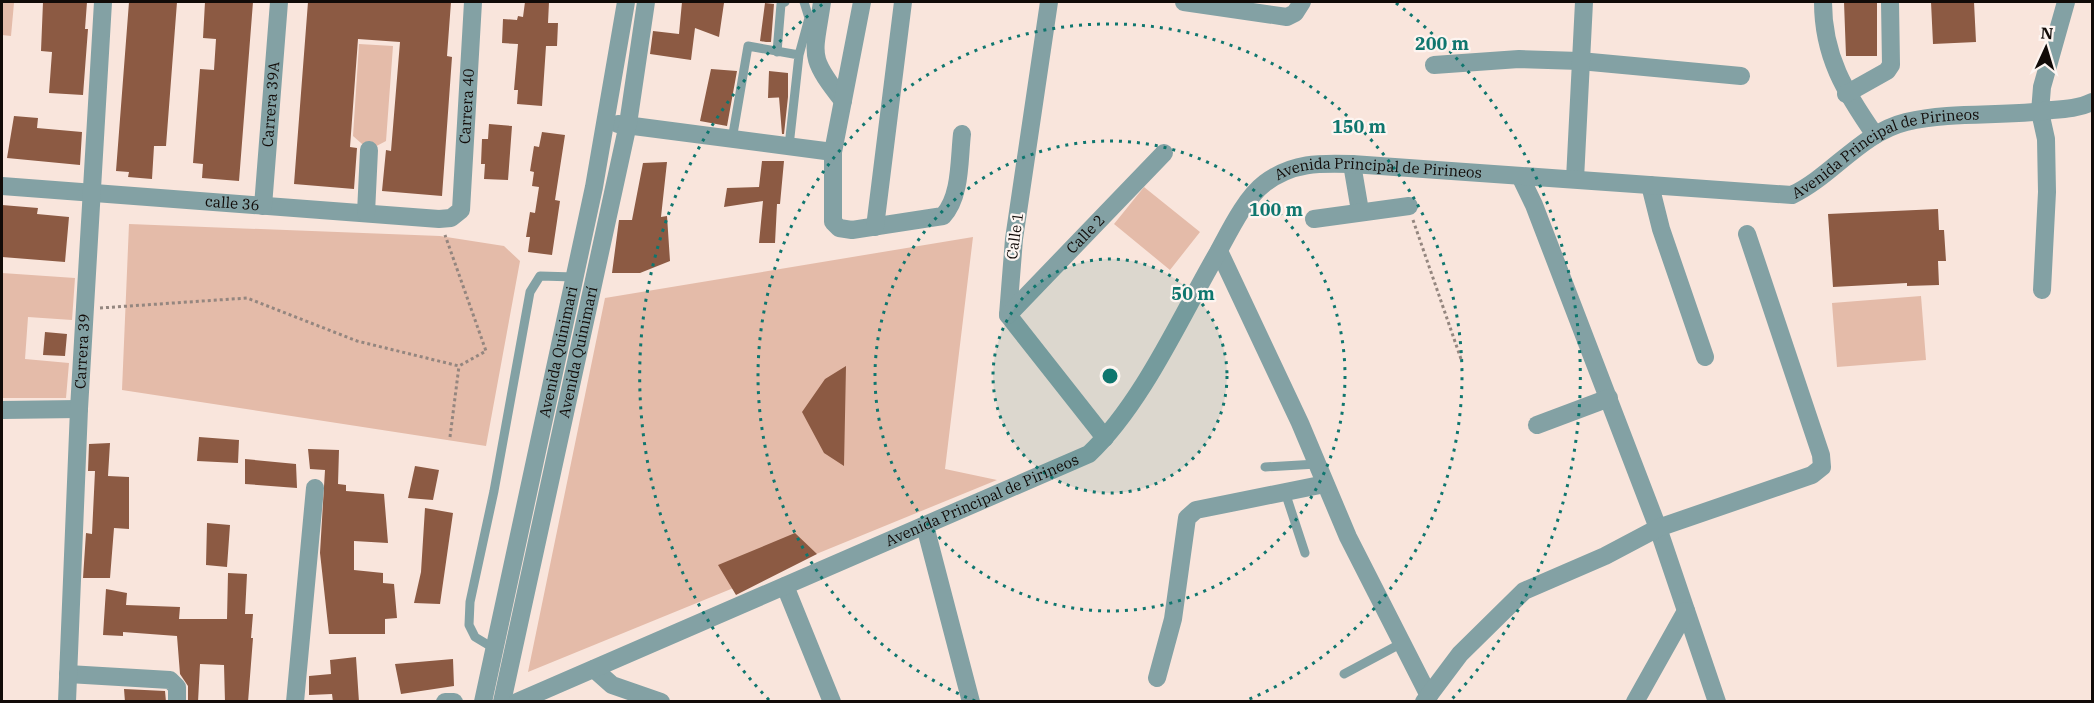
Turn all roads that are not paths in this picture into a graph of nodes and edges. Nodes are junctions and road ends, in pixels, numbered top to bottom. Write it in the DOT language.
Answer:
graph roads {
  1 [pos="103,2"];
  2 [pos="279,2"];
  3 [pos="473,2"];
  4 [pos="626,2"];
  5 [pos="646,2"];
  6 [pos="785,2"];
  7 [pos="804,2"];
  8 [pos="822,2"];
  9 [pos="862,2"];
  10 [pos="903,2"];
  11 [pos="1049,2"];
  12 [pos="1184,2"];
  13 [pos="1584,2"];
  14 [pos="1823,2"];
  15 [pos="1890,2"];
  16 [pos="2066,2"];
  17 [pos="1297,8"];
  18 [pos="777,52"];
  19 [pos="799,55"];
  20 [pos="1580,61"];
  21 [pos="1434,65"];
  22 [pos="1741,76"];
  23 [pos="1846,94"];
  24 [pos="843,101"];
  25 [pos="2092,102"];
  26 [pos="2040,112"];
  27 [pos="606,123"];
  28 [pos="628,124"];
  29 [pos="733,134"];
  30 [pos="962,134"];
  31 [pos="1875,135"];
  32 [pos="789,146"];
  33 [pos="369,150"];
  34 [pos="833,152"];
  35 [pos="1164,153"];
  36 [pos="1352,164"];
  37 [pos="1521,178"];
  38 [pos="1575,179"];
  39 [pos="1650,185"];
  40 [pos="2,186"];
  41 [pos="93,192"];
  42 [pos="263,206"];
  43 [pos="1409,206"];
  44 [pos="461,210"];
  45 [pos="1360,211"];
  46 [pos="366,213"];
  47 [pos="1314,219"];
  48 [pos="875,226"];
  49 [pos="1747,234"];
  50 [pos="1219,251"];
  51 [pos="575,277"];
  52 [pos="2042,290"];
  53 [pos="1008,315"];
  54 [pos="1705,357"];
  55 [pos="1609,398"];
  56 [pos="80,409"];
  57 [pos="2,410"];
  58 [pos="1537,425"];
  59 [pos="1105,438"];
  60 [pos="1317,464"];
  61 [pos="1265,467"];
  62 [pos="1325,484"];
  63 [pos="315,488"];
  64 [pos="1285,492"];
  65 [pos="925,526"];
  66 [pos="1658,528"];
  67 [pos="1305,553"];
  68 [pos="785,586"];
  69 [pos="1686,611"];
  70 [pos="1402,643"];
  71 [pos="495,649"];
  72 [pos="594,669"];
  73 [pos="68,674"];
  74 [pos="1344,674"];
  75 [pos="1157,678"];
  76 [pos="1426,699"];
  77 [pos="67,702"];
  78 [pos="177,702"];
  79 [pos="294,702"];
  80 [pos="445,702"];
  81 [pos="454,702"];
  82 [pos="483,702"];
  83 [pos="502,702"];
  84 [pos="517,702"];
  85 [pos="662,702"];
  86 [pos="832,702"];
  87 [pos="970,702"];
  88 [pos="1635,702"];
  89 [pos="1717,702"];
  1 -- 41 [label="street, Carrera 39"];
  2 -- 42 [label="street, Carrera 39A"];
  3 -- 44 [label="street, Carrera 40"];
  4 -- 27 [label="street, Avenida Quinimari"];
  5 -- 28 [label="street, Avenida Quinimarí"];
  6 -- 18 [label="lane"];
  7 -- 19 [label="lane"];
  8 -- 24 [label="street"];
  9 -- 24 [label="street"];
  10 -- 48 [label="street"];
  11 -- 53 [label="street, Calle 1"];
  12 -- 17 [label="street"];
  13 -- 20 [label="street"];
  14 -- 23 [label="street"];
  15 -- 23 [label="street"];
  16 -- 26 [label="street"];
  18 -- 19 [label="lane"];
  18 -- 29 [label="lane"];
  19 -- 32 [label="lane"];
  20 -- 21 [label="street"];
  20 -- 22 [label="street"];
  20 -- 38 [label="street"];
  23 -- 31 [label="street"];
  24 -- 34 [label="street"];
  25 -- 26 [label="street, Avenida Principal de Pirineos"];
  26 -- 31 [label="street, Avenida Principal de Pirineos"];
  26 -- 52 [label="street"];
  27 -- 28 [label="street"];
  27 -- 51 [label="street, Avenida Quinimari"];
  28 -- 32 [label="street"];
  28 -- 83 [label="street, Avenida Quinimarí"];
  30 -- 48 [label="street"];
  31 -- 39 [label="street, Avenida Principal de Pirineos"];
  32 -- 34 [label="street"];
  33 -- 46 [label="street"];
  34 -- 48 [label="street"];
  35 -- 53 [label="street, Calle 2"];
  36 -- 37 [label="street, Avenida Principal de Pirineos"];
  36 -- 45 [label="street"];
  36 -- 50 [label="street, Avenida Principal de Pirineos"];
  37 -- 38 [label="street, Avenida Principal de Pirineos"];
  37 -- 55 [label="street"];
  38 -- 39 [label="street, Avenida Principal de Pirineos"];
  39 -- 54 [label="street"];
  40 -- 41 [label="street, calle 36"];
  41 -- 42 [label="street, calle 36"];
  41 -- 56 [label="street, Carrera 39"];
  42 -- 46 [label="street, calle 36"];
  43 -- 45 [label="street"];
  44 -- 46 [label="street, calle 36"];
  45 -- 47 [label="street"];
  49 -- 66 [label="street"];
  50 -- 59 [label="street, Avenida Principal de Pirineos"];
  50 -- 60 [label="street"];
  51 -- 71 [label="street, Avenida Quinimari"];
  51 -- 71 [label="lane"];
  53 -- 59 [label="street"];
  55 -- 58 [label="street"];
  55 -- 66 [label="street"];
  56 -- 57 [label="street"];
  56 -- 73 [label="street, Carrera 39"];
  59 -- 65 [label="street, Avenida Principal de Pirineos"];
  60 -- 61 [label="lane"];
  60 -- 62 [label="street"];
  62 -- 64 [label="street"];
  62 -- 70 [label="street"];
  63 -- 79 [label="street"];
  64 -- 67 [label="lane"];
  64 -- 75 [label="street"];
  65 -- 68 [label="street, Avenida Principal de Pirineos"];
  65 -- 87 [label="street"];
  66 -- 69 [label="street"];
  66 -- 76 [label="street"];
  68 -- 72 [label="street, Avenida Principal de Pirineos"];
  68 -- 86 [label="street"];
  69 -- 88 [label="street"];
  69 -- 89 [label="street"];
  70 -- 74 [label="lane"];
  70 -- 76 [label="street"];
  71 -- 82 [label="street, Avenida Quinimari"];
  72 -- 84 [label="street, Avenida Principal de Pirineos"];
  72 -- 85 [label="street"];
  73 -- 77 [label="street, Carrera 39"];
  73 -- 78 [label="street"];
  80 -- 81 [label="street"];
}
